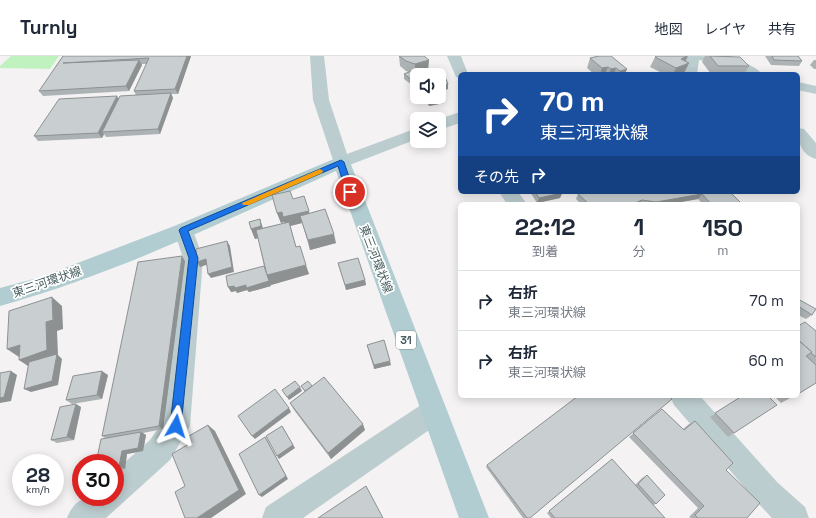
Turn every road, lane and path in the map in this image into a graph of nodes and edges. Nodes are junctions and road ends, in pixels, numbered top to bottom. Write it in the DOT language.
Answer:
graph roads {
  1 [pos="317,56"];
  2 [pos="454,56"];
  3 [pos="691,56"];
  4 [pos="701,56"];
  5 [pos="459,72"];
  6 [pos="690,72"];
  7 [pos="753,72"];
  8 [pos="800,86"];
  9 [pos="816,90"];
  10 [pos="458,118"];
  11 [pos="446,122"];
  12 [pos="410,136"];
  13 [pos="800,136"];
  14 [pos="816,154"];
  15 [pos="341,162"];
  16 [pos="184,230"];
  17 [pos="0,297"];
  18 [pos="686,398"];
  19 [pos="433,412"];
  20 [pos="124,483"];
  21 [pos="97,506"];
  22 [pos="82,518"];
  23 [pos="277,518"];
  24 [pos="474,518"];
  25 [pos="794,518"];
  1 -- 15 [label="street"];
  2 -- 5 [label="street"];
  3 -- 6 [label="street"];
  4 -- 7 [label="street"];
  8 -- 9 [label="street"];
  10 -- 11 [label="street"];
  12 -- 15 [label="street"];
  13 -- 14 [label="street"];
  15 -- 16 [label="main road, 東三河環状線"];
  15 -- 19 [label="main road, 東三河環状線 / 31"];
  16 -- 17 [label="main road, 東三河環状線"];
  16 -- 20 [label="street"];
  18 -- 25 [label="street"];
  19 -- 23 [label="street"];
  19 -- 24 [label="main road, 東三河環状線 / 31"];
  21 -- 22 [label="street"];
}
